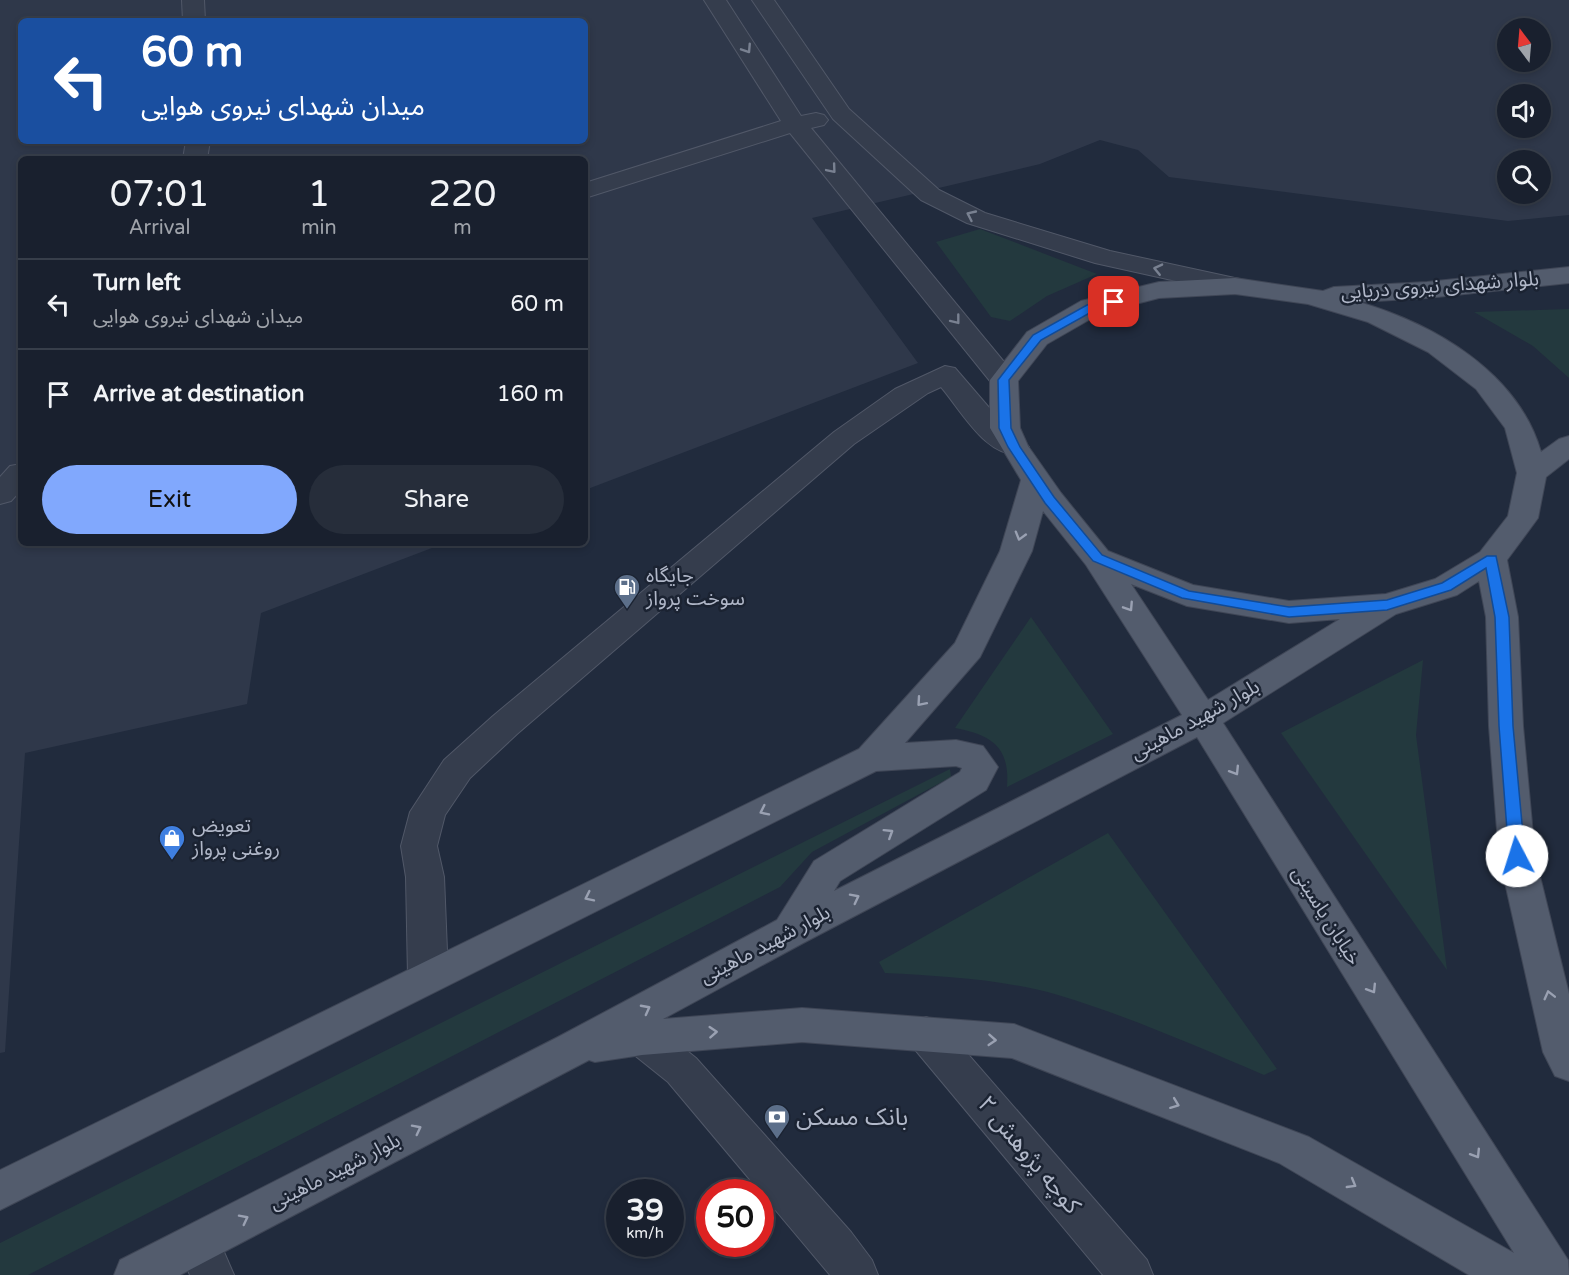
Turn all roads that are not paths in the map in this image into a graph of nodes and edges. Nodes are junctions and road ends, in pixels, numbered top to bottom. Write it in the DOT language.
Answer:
graph roads {
  1 [pos="193,0"];
  2 [pos="715,0"];
  3 [pos="763,0"];
  4 [pos="194,18"];
  5 [pos="841,114"];
  6 [pos="795,124"];
  7 [pos="588,190"];
  8 [pos="1569,275"];
  9 [pos="1235,286"];
  10 [pos="1311,296"];
  11 [pos="1004,380"];
  12 [pos="1569,445"];
  13 [pos="1014,447"];
  14 [pos="1532,473"];
  15 [pos="18,476"];
  16 [pos="1036,480"];
  17 [pos="0,494"];
  18 [pos="1097,558"];
  19 [pos="1491,559"];
  20 [pos="1387,605"];
  21 [pos="1203,719"];
  22 [pos="871,758"];
  23 [pos="791,931"];
  24 [pos="428,976"];
  25 [pos="926,1034"];
  26 [pos="642,1038"];
  27 [pos="572,1049"];
  28 [pos="1569,1064"];
  29 [pos="0,1191"];
  30 [pos="205,1259"];
  31 [pos="136,1275"];
  32 [pos="856,1275"];
  33 [pos="1131,1275"];
  34 [pos="1510,1275"];
  35 [pos="1552,1275"];
  1 -- 4 [label="street"];
  2 -- 6 [label="street, one-way"];
  3 -- 5 [label="street"];
  5 -- 6 [label="street"];
  9 -- 5 [label="street, one-way"];
  6 -- 7 [label="street"];
  6 -- 11 [label="street, one-way"];
  8 -- 10 [label="main road, بلوار شهدای نیروی دریایی"];
  9 -- 10 [label="main road"];
  9 -- 11 [label="main road"];
  10 -- 14 [label="main road"];
  11 -- 13 [label="main road, خیابان یاسینی"];
  12 -- 14 [label="main road"];
  13 -- 16 [label="main road, خیابان یاسینی"];
  13 -- 24 [label="street"];
  14 -- 19 [label="main road"];
  15 -- 17 [label="street"];
  16 -- 18 [label="main road, خیابان یاسینی"];
  16 -- 22 [label="main road, one-way"];
  18 -- 20 [label="main road"];
  18 -- 21 [label="main road, خیابان یاسینی, one-way"];
  19 -- 20 [label="main road"];
  28 -- 19 [label="main road, one-way"];
  20 -- 21 [label="main road, بلوار شهید ماهینی"];
  23 -- 21 [label="main road, بلوار شهید ماهینی, one-way"];
  21 -- 35 [label="main road, خیابان یاسینی, one-way"];
  23 -- 22 [label="main road, one-way"];
  22 -- 24 [label="main road, one-way"];
  27 -- 23 [label="main road, بلوار شهید ماهینی, one-way"];
  24 -- 29 [label="main road"];
  26 -- 25 [label="main road, one-way"];
  25 -- 33 [label="street, کوچه پژوهش ۲"];
  25 -- 34 [label="main road, one-way"];
  26 -- 27 [label="main road"];
  26 -- 32 [label="street"];
  30 -- 27 [label="main road, بلوار شهید ماهینی, one-way"];
  30 -- 31 [label="main road, بلوار شهید ماهینی"];
}
